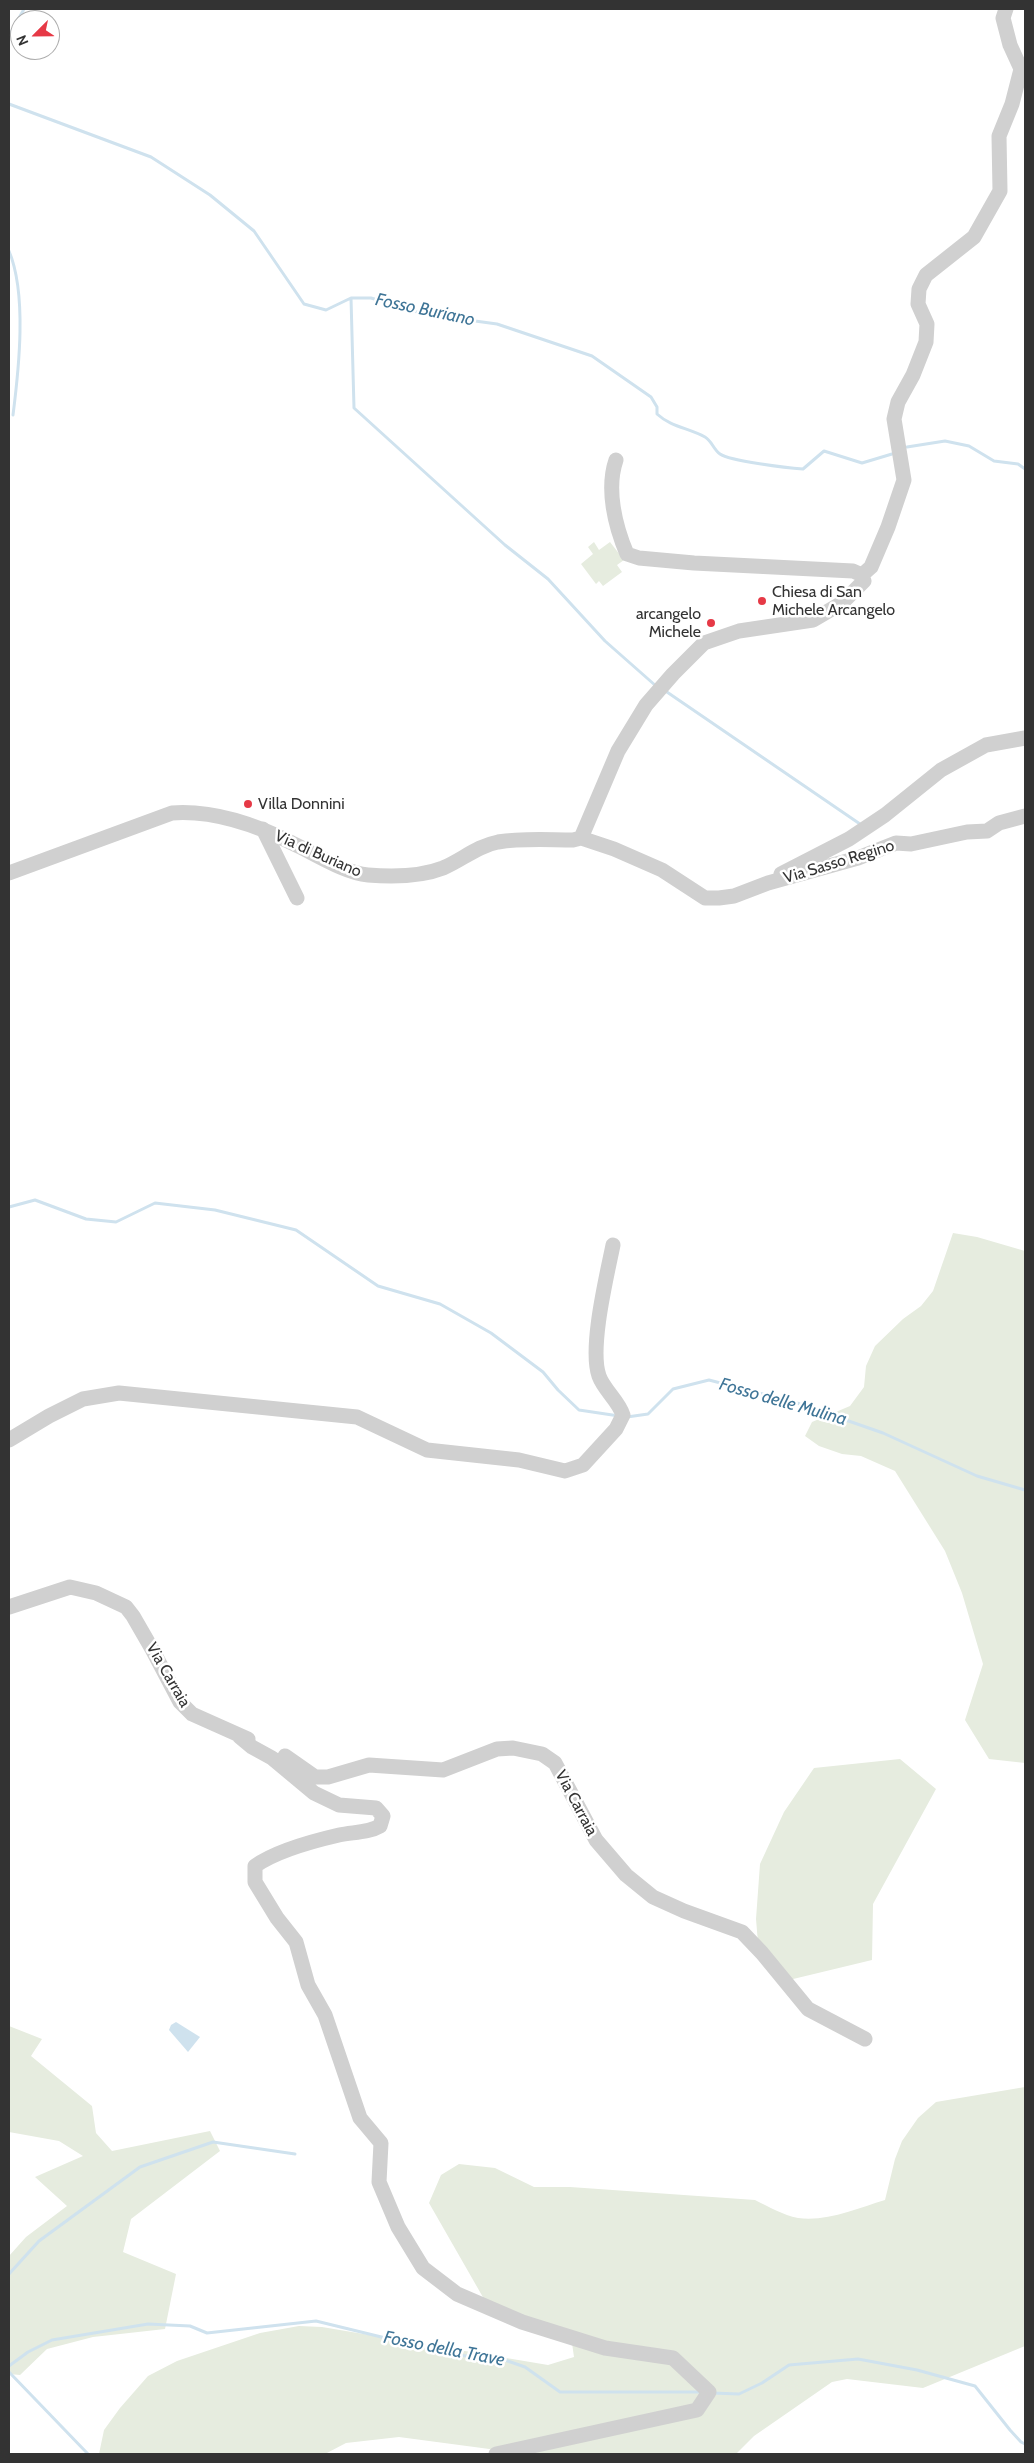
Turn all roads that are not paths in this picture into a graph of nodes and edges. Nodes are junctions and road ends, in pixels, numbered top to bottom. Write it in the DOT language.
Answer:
graph roads {
  1 [pos="1006,9"];
  2 [pos="616,460"];
  3 [pos="862,575"];
  4 [pos="1025,738"];
  5 [pos="1025,816"];
  6 [pos="263,829"];
  7 [pos="581,838"];
  8 [pos="9,873"];
  9 [pos="768,883"];
  10 [pos="297,898"];
  11 [pos="613,1245"];
  12 [pos="9,1440"];
  13 [pos="9,1607"];
  14 [pos="240,1737"];
  15 [pos="865,2039"];
  16 [pos="496,2454"];
  1 -- 3 [label="street"];
  2 -- 3 [label="street"];
  3 -- 7 [label="street"];
  4 -- 9 [label="street"];
  5 -- 9 [label="street, Via Sasso Regino"];
  6 -- 7 [label="street, Via di Buriano"];
  6 -- 8 [label="street, Via di Buriano"];
  6 -- 10 [label="street"];
  7 -- 9 [label="street, Via di Buriano"];
  11 -- 12 [label="street"];
  13 -- 14 [label="street, Via Carraia"];
  14 -- 15 [label="street, Via Carraia"];
  14 -- 16 [label="street"];
}
